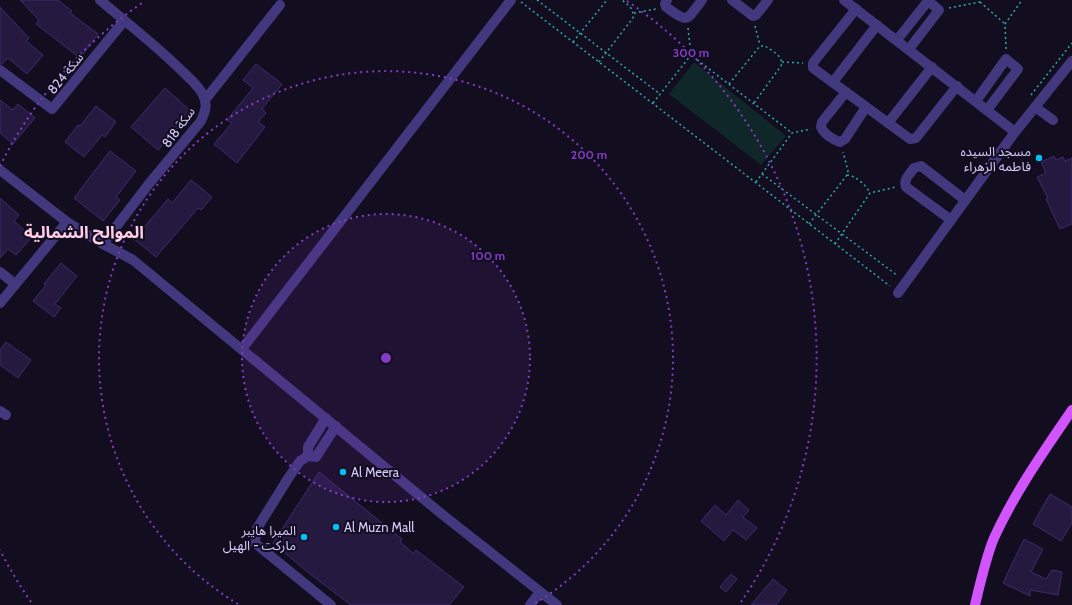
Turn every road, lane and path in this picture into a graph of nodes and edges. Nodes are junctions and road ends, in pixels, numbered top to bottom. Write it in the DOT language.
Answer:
graph roads {
  1 [pos="100,0"];
  2 [pos="537,0"];
  3 [pos="607,0"];
  4 [pos="622,0"];
  5 [pos="702,0"];
  6 [pos="733,0"];
  7 [pos="768,0"];
  8 [pos="844,0"];
  9 [pos="1022,0"];
  10 [pos="511,1"];
  11 [pos="981,1"];
  12 [pos="666,3"];
  13 [pos="280,5"];
  14 [pos="856,9"];
  15 [pos="939,10"];
  16 [pos="633,13"];
  17 [pos="753,16"];
  18 [pos="686,18"];
  19 [pos="124,21"];
  20 [pos="1005,24"];
  21 [pos="876,25"];
  22 [pos="581,33"];
  23 [pos="897,40"];
  24 [pos="573,42"];
  25 [pos="1072,43"];
  26 [pos="760,46"];
  27 [pos="909,50"];
  28 [pos="606,53"];
  29 [pos="691,55"];
  30 [pos="1006,59"];
  31 [pos="1072,60"];
  32 [pos="599,62"];
  33 [pos="782,62"];
  34 [pos="813,66"];
  35 [pos="932,67"];
  36 [pos="0,70"];
  37 [pos="833,82"];
  38 [pos="729,84"];
  39 [pos="956,86"];
  40 [pos="846,92"];
  41 [pos="660,94"];
  42 [pos="1030,96"];
  43 [pos="205,100"];
  44 [pos="976,101"];
  45 [pos="653,103"];
  46 [pos="754,103"];
  47 [pos="866,107"];
  48 [pos="1035,107"];
  49 [pos="988,110"];
  50 [pos="1053,120"];
  51 [pos="888,123"];
  52 [pos="821,127"];
  53 [pos="1015,132"];
  54 [pos="792,133"];
  55 [pos="840,142"];
  56 [pos="0,170"];
  57 [pos="762,174"];
  58 [pos="847,175"];
  59 [pos="756,182"];
  60 [pos="905,185"];
  61 [pos="870,194"];
  62 [pos="965,200"];
  63 [pos="816,214"];
  64 [pos="951,220"];
  65 [pos="67,222"];
  66 [pos="809,224"];
  67 [pos="842,234"];
  68 [pos="103,244"];
  69 [pos="835,244"];
  70 [pos="0,272"];
  71 [pos="906,282"];
  72 [pos="15,284"];
  73 [pos="898,293"];
  74 [pos="0,303"];
  75 [pos="242,349"];
  76 [pos="1072,410"];
  77 [pos="326,418"];
  78 [pos="336,426"];
  79 [pos="312,457"];
  80 [pos="540,592"];
  81 [pos="331,605"];
  82 [pos="530,605"];
  83 [pos="557,605"];
  84 [pos="976,605"];
  1 -- 19 [label="street, سكة 818"];
  2 -- 22 [label="path"];
  3 -- 22 [label="path"];
  4 -- 16 [label="path"];
  5 -- 18 [label="street"];
  6 -- 17 [label="street"];
  7 -- 17 [label="street"];
  8 -- 14 [label="street"];
  9 -- 20 [label="path"];
  10 -- 24 [label="path"];
  10 -- 75 [label="street"];
  11 -- 15 [label="path"];
  11 -- 20 [label="path"];
  12 -- 16 [label="path"];
  12 -- 18 [label="street"];
  13 -- 43 [label="street"];
  14 -- 21 [label="street"];
  14 -- 34 [label="street"];
  15 -- 23 [label="street"];
  15 -- 27 [label="street"];
  16 -- 28 [label="path"];
  17 -- 26 [label="path"];
  18 -- 29 [label="path"];
  19 -- 36 [label="street, سكة 824"];
  19 -- 43 [label="street, سكة 818"];
  20 -- 30 [label="path"];
  21 -- 23 [label="street"];
  21 -- 37 [label="street"];
  22 -- 24 [label="path"];
  22 -- 28 [label="path"];
  23 -- 27 [label="street"];
  24 -- 32 [label="path"];
  25 -- 42 [label="path"];
  26 -- 33 [label="path"];
  26 -- 38 [label="path"];
  27 -- 35 [label="street"];
  28 -- 32 [label="path"];
  28 -- 41 [label="path"];
  29 -- 38 [label="path"];
  29 -- 41 [label="path"];
  30 -- 44 [label="street"];
  30 -- 49 [label="street"];
  31 -- 48 [label="street"];
  32 -- 45 [label="path"];
  33 -- 34 [label="path"];
  33 -- 46 [label="path"];
  34 -- 37 [label="street"];
  35 -- 39 [label="street"];
  35 -- 51 [label="street"];
  37 -- 40 [label="street"];
  38 -- 46 [label="path"];
  39 -- 44 [label="street"];
  39 -- 51 [label="street"];
  40 -- 47 [label="street"];
  40 -- 52 [label="street"];
  41 -- 45 [label="path"];
  43 -- 68 [label="street, سكة 818"];
  44 -- 49 [label="street"];
  45 -- 59 [label="path"];
  46 -- 54 [label="path"];
  47 -- 51 [label="street"];
  47 -- 55 [label="street"];
  48 -- 50 [label="street"];
  48 -- 53 [label="street"];
  49 -- 53 [label="street"];
  52 -- 54 [label="path"];
  52 -- 55 [label="street"];
  53 -- 62 [label="street"];
  54 -- 57 [label="path"];
  55 -- 58 [label="path"];
  56 -- 65 [label="street"];
  57 -- 59 [label="path"];
  57 -- 63 [label="path"];
  58 -- 61 [label="path"];
  58 -- 63 [label="path"];
  59 -- 66 [label="path"];
  60 -- 61 [label="path"];
  60 -- 62 [label="street"];
  60 -- 64 [label="street"];
  61 -- 67 [label="path"];
  62 -- 64 [label="street"];
  63 -- 66 [label="path"];
  63 -- 67 [label="path"];
  64 -- 71 [label="street"];
  65 -- 68 [label="street"];
  65 -- 72 [label="street"];
  66 -- 69 [label="path"];
  67 -- 69 [label="path"];
  67 -- 71 [label="path"];
  68 -- 75 [label="street"];
  69 -- 73 [label="path"];
  70 -- 72 [label="street"];
  71 -- 73 [label="street"];
  72 -- 74 [label="street"];
  75 -- 77 [label="street"];
  76 -- 84 [label="main road"];
  77 -- 78 [label="street"];
  77 -- 79 [label="street"];
  78 -- 79 [label="street"];
  78 -- 80 [label="street"];
  79 -- 81 [label="street"];
  80 -- 82 [label="street"];
  80 -- 83 [label="street"];
}
